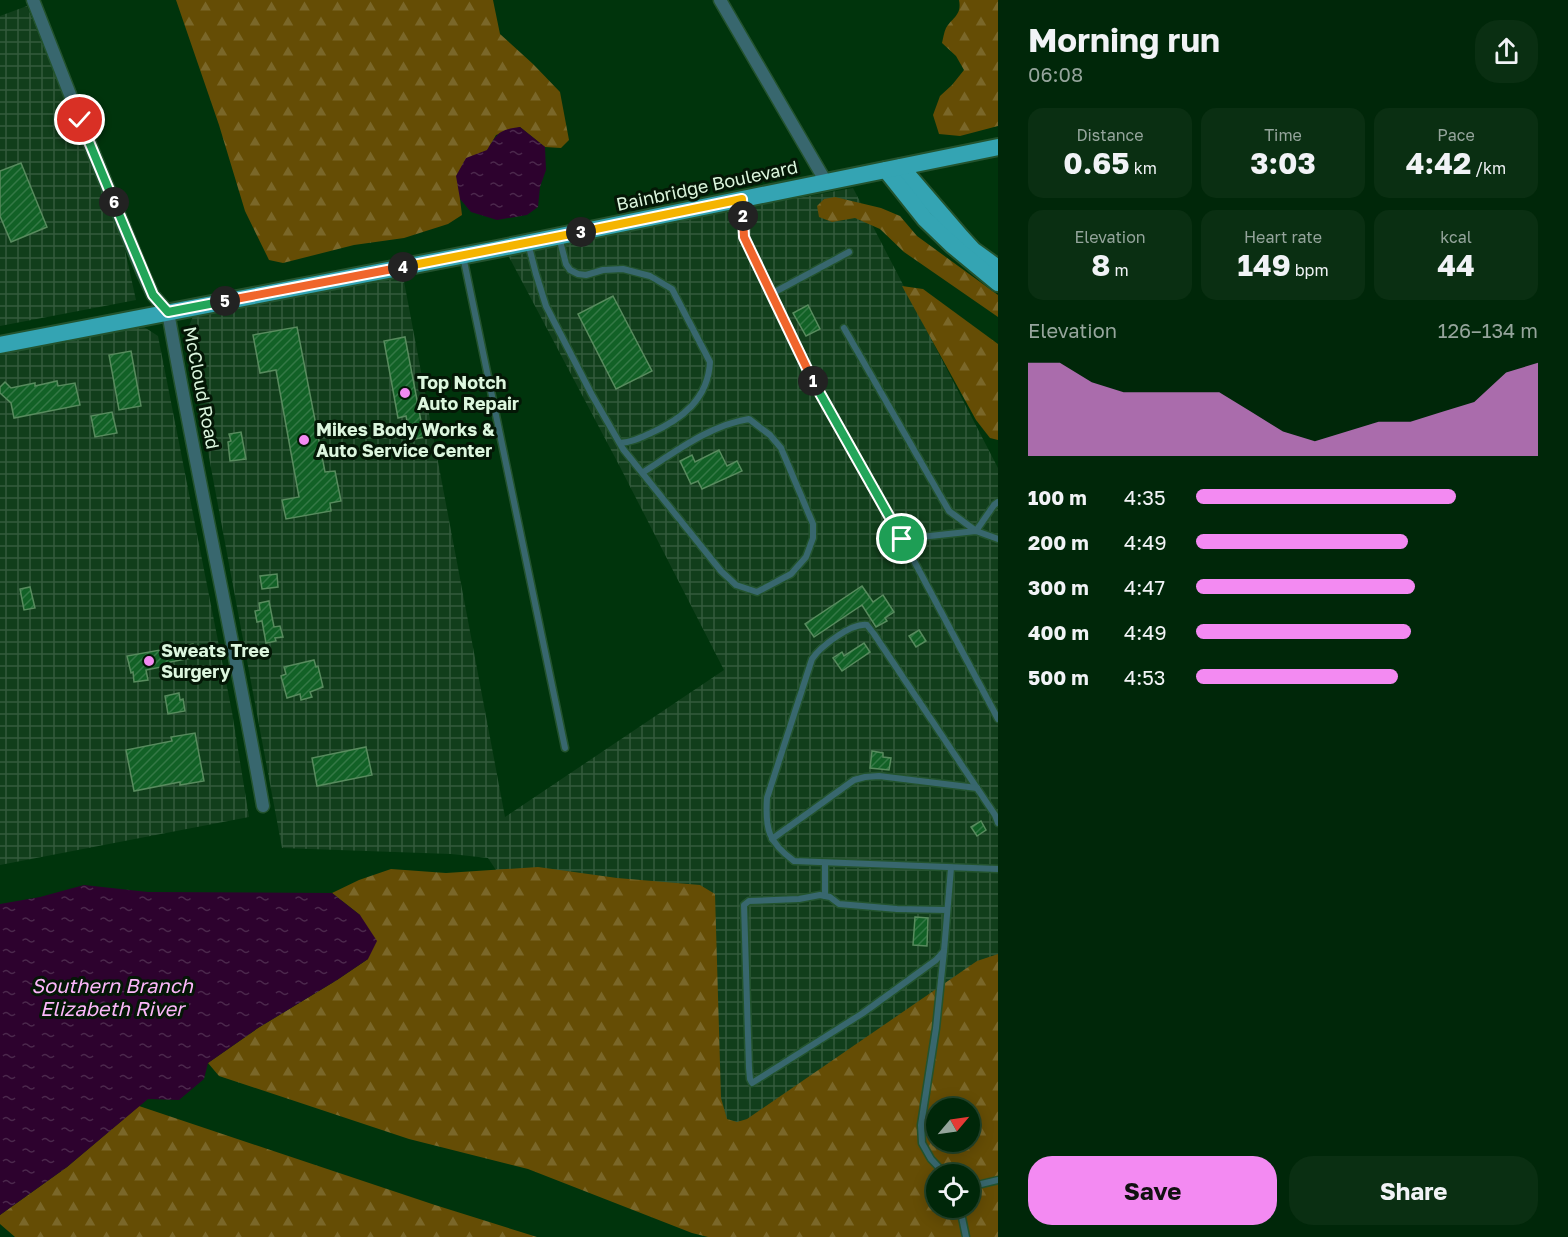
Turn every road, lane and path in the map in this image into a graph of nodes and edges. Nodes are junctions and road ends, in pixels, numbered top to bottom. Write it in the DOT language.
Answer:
graph roads {
  1 [pos="33,0"];
  2 [pos="720,0"];
  3 [pos="998,147"];
  4 [pos="893,169"];
  5 [pos="826,182"];
  6 [pos="742,199"];
  7 [pos="559,236"];
  8 [pos="528,242"];
  9 [pos="849,252"];
  10 [pos="463,255"];
  11 [pos="998,268"];
  12 [pos="998,283"];
  13 [pos="771,294"];
  14 [pos="168,312"];
  15 [pos="844,328"];
  16 [pos="0,345"];
  17 [pos="620,443"];
  18 [pos="642,473"];
  19 [pos="998,502"];
  20 [pos="976,531"];
  21 [pos="902,539"];
  22 [pos="998,539"];
  23 [pos="998,719"];
  24 [pos="565,748"];
  25 [pos="977,788"];
  26 [pos="263,806"];
  27 [pos="998,823"];
  28 [pos="772,839"];
  29 [pos="825,862"];
  30 [pos="951,868"];
  31 [pos="998,870"];
  32 [pos="825,896"];
  33 [pos="947,910"];
  34 [pos="944,951"];
  35 [pos="936,1164"];
  36 [pos="998,1180"];
  37 [pos="980,1184"];
  38 [pos="962,1218"];
  39 [pos="966,1237"];
  1 -- 14 [label="street, McCloud Road"];
  2 -- 5 [label="street"];
  3 -- 4 [label="main road, Bainbridge Boulevard"];
  4 -- 5 [label="main road, Bainbridge Boulevard"];
  4 -- 11 [label="main road"];
  4 -- 12 [label="main road"];
  5 -- 6 [label="main road, Bainbridge Boulevard"];
  6 -- 7 [label="main road, Bainbridge Boulevard"];
  6 -- 13 [label="lane"];
  7 -- 8 [label="main road, Bainbridge Boulevard"];
  7 -- 17 [label="lane"];
  8 -- 10 [label="main road, Bainbridge Boulevard"];
  8 -- 17 [label="lane"];
  9 -- 13 [label="lane"];
  10 -- 14 [label="main road, Bainbridge Boulevard"];
  10 -- 24 [label="lane"];
  13 -- 21 [label="lane"];
  14 -- 16 [label="main road, Bainbridge Boulevard"];
  14 -- 26 [label="street, McCloud Road"];
  15 -- 20 [label="lane"];
  17 -- 18 [label="lane"];
  18 -- 18 [label="lane"];
  19 -- 20 [label="lane"];
  20 -- 21 [label="lane"];
  20 -- 22 [label="lane"];
  21 -- 23 [label="lane"];
  25 -- 27 [label="lane"];
  25 -- 28 [label="lane"];
  25 -- 28 [label="lane"];
  28 -- 29 [label="lane"];
  29 -- 30 [label="lane"];
  29 -- 32 [label="lane"];
  30 -- 31 [label="lane"];
  30 -- 33 [label="lane"];
  32 -- 33 [label="lane"];
  32 -- 34 [label="lane"];
  33 -- 34 [label="lane"];
  34 -- 35 [label="lane"];
  36 -- 37 [label="lane"];
  38 -- 39 [label="lane"];
}
